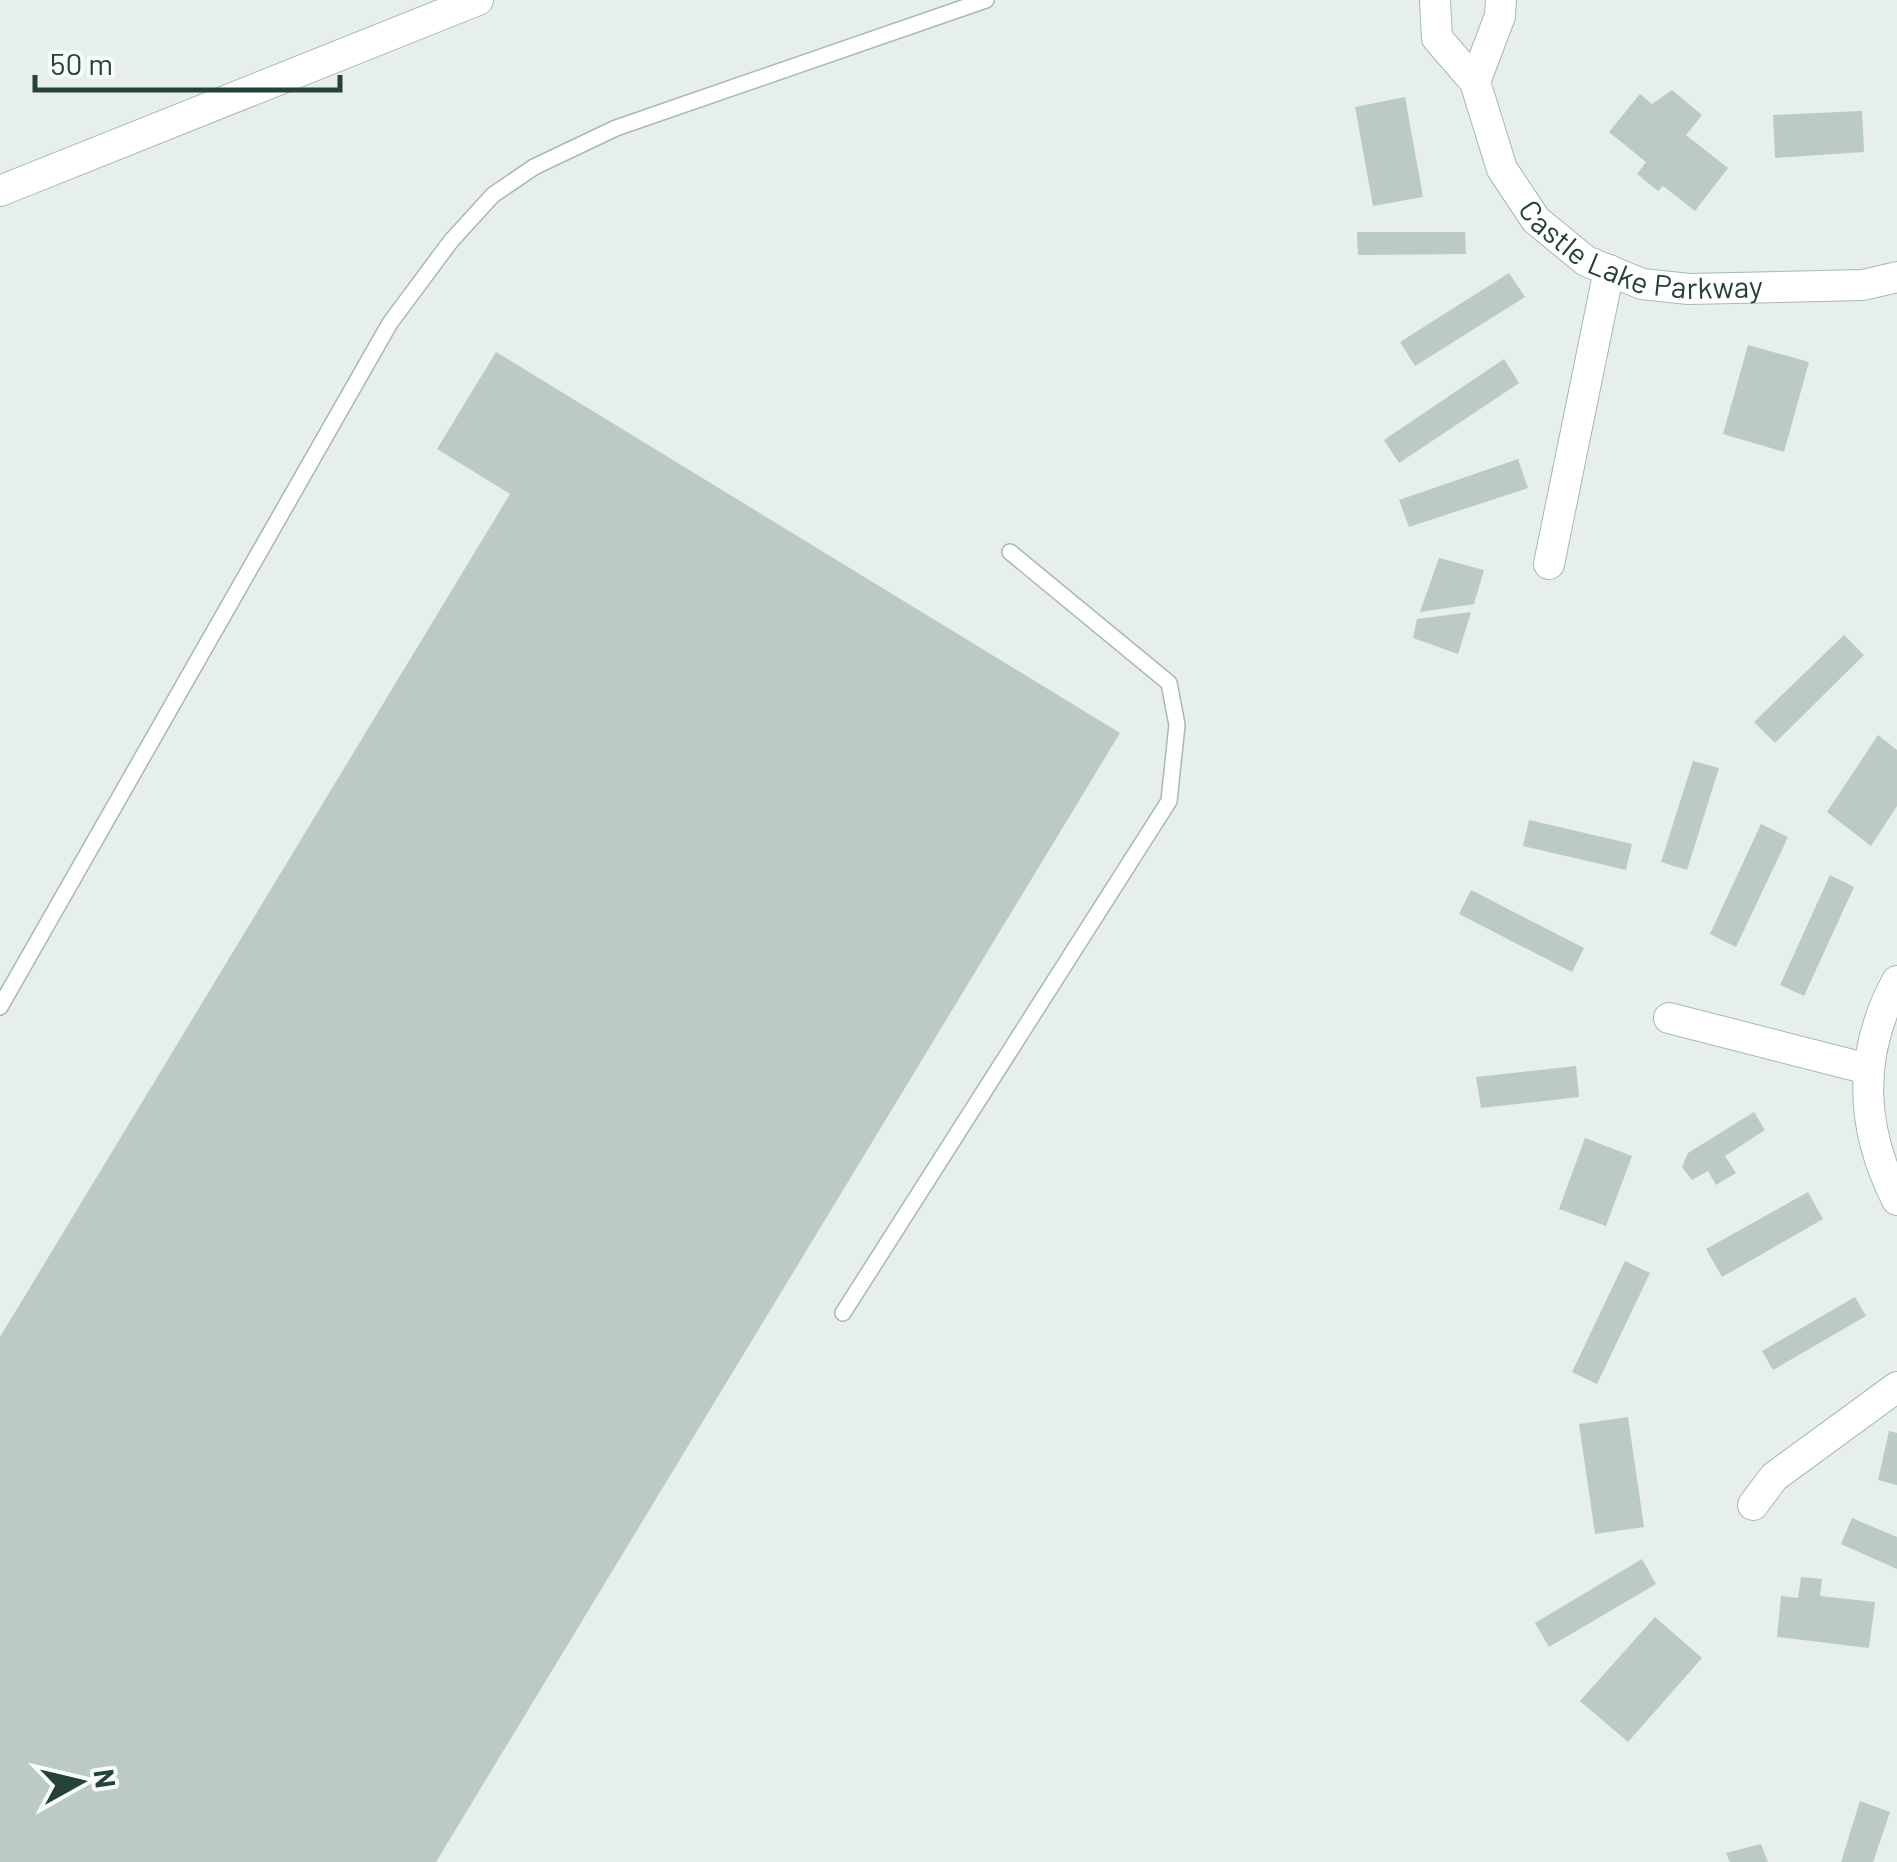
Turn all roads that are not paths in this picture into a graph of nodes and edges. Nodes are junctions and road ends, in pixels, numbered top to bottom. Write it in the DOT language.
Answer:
graph roads {
  1 [pos="478,0"];
  2 [pos="986,0"];
  3 [pos="1435,0"];
  4 [pos="1501,0"];
  5 [pos="1475,82"];
  6 [pos="0,191"];
  7 [pos="1609,270"];
  8 [pos="1897,277"];
  9 [pos="1010,552"];
  10 [pos="1549,564"];
  11 [pos="1897,981"];
  12 [pos="0,1007"];
  13 [pos="1669,1018"];
  14 [pos="1868,1068"];
  15 [pos="1897,1200"];
  16 [pos="844,1313"];
  17 [pos="1897,1387"];
  18 [pos="1752,1506"];
  1 -- 6 [label="street"];
  2 -- 12 [label="lane"];
  3 -- 5 [label="street, Castle Lake Parkway"];
  4 -- 5 [label="street"];
  5 -- 7 [label="street, Castle Lake Parkway"];
  7 -- 8 [label="street, Castle Lake Parkway"];
  7 -- 10 [label="street"];
  9 -- 16 [label="lane"];
  11 -- 14 [label="street"];
  13 -- 14 [label="street"];
  14 -- 15 [label="street"];
  17 -- 18 [label="street"];
}
